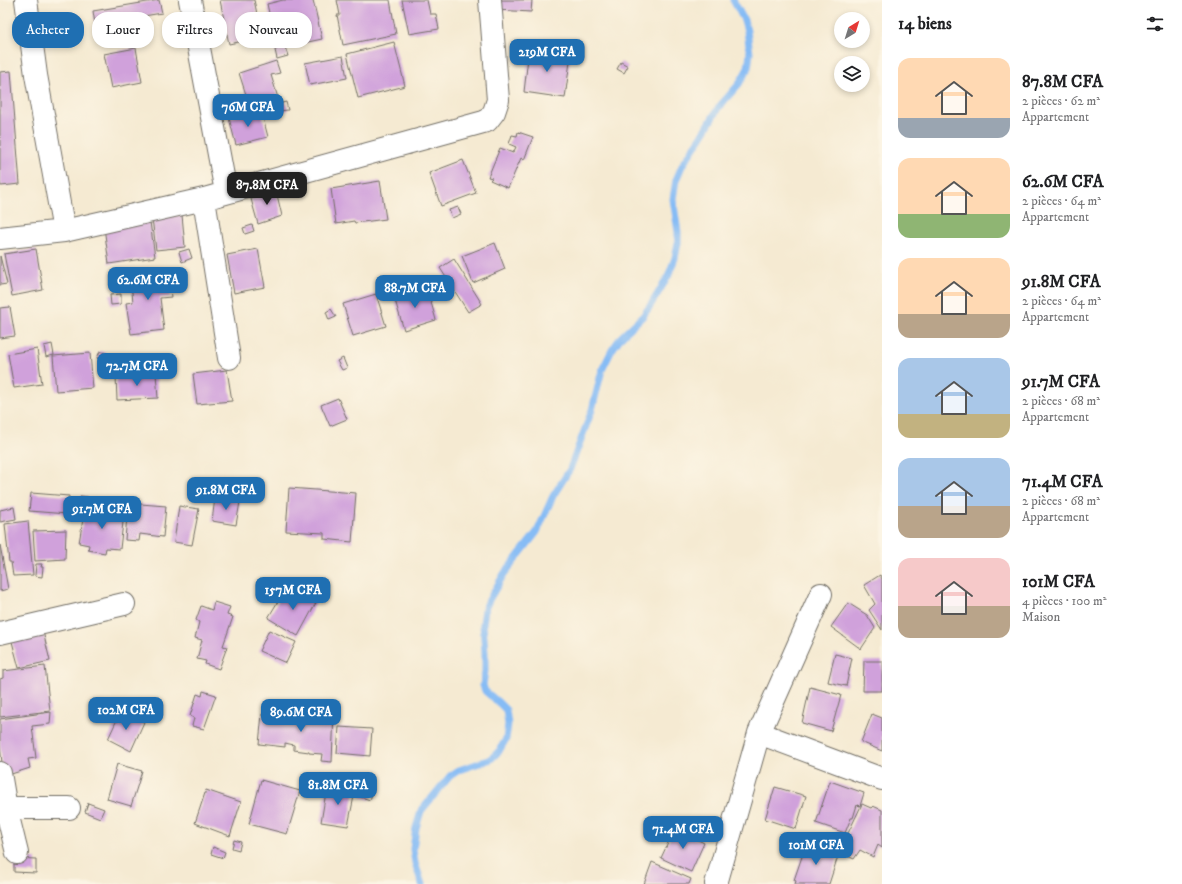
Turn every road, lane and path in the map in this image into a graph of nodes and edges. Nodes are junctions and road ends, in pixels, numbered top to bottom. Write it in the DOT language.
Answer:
graph roads {
  1 [pos="26,0"];
  2 [pos="190,0"];
  3 [pos="490,0"];
  4 [pos="226,192"];
  5 [pos="204,199"];
  6 [pos="64,231"];
  7 [pos="0,238"];
  8 [pos="229,358"];
  9 [pos="821,594"];
  10 [pos="124,604"];
  11 [pos="0,633"];
  12 [pos="759,733"];
  13 [pos="0,773"];
  14 [pos="882,780"];
  15 [pos="3,808"];
  16 [pos="69,808"];
  17 [pos="17,853"];
  18 [pos="716,884"];
  1 -- 6 [label="street"];
  2 -- 4 [label="street"];
  3 -- 4 [label="street"];
  4 -- 5 [label="street"];
  5 -- 6 [label="street"];
  5 -- 8 [label="street"];
  6 -- 7 [label="street"];
  9 -- 12 [label="street"];
  10 -- 11 [label="street"];
  12 -- 14 [label="street"];
  12 -- 18 [label="street"];
  13 -- 15 [label="street"];
  15 -- 16 [label="street"];
  15 -- 17 [label="street"];
}
